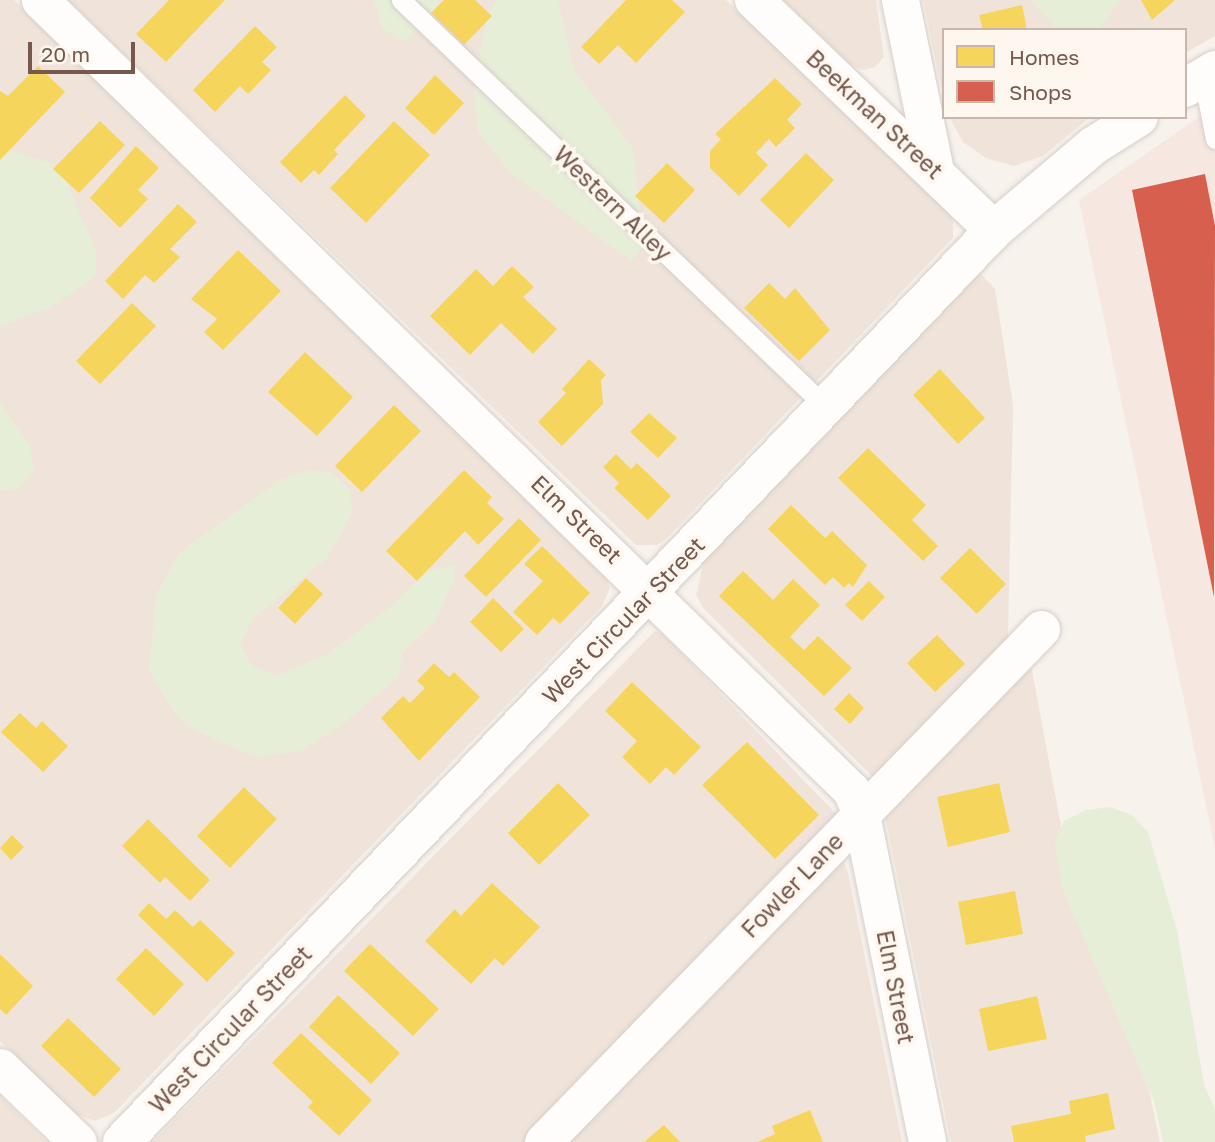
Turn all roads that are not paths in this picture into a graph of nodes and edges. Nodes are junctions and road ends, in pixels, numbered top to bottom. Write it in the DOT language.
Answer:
graph roads {
  1 [pos="40,0"];
  2 [pos="401,0"];
  3 [pos="754,0"];
  4 [pos="900,0"];
  5 [pos="1201,79"];
  6 [pos="1136,119"];
  7 [pos="1215,139"];
  8 [pos="935,170"];
  9 [pos="994,230"];
  10 [pos="825,406"];
  11 [pos="652,591"];
  12 [pos="1041,629"];
  13 [pos="861,814"];
  14 [pos="0,1067"];
  15 [pos="78,1142"];
  16 [pos="122,1142"];
  17 [pos="543,1142"];
  18 [pos="927,1142"];
  1 -- 11 [label="street, Elm Street"];
  2 -- 10 [label="lane, Western Alley"];
  3 -- 8 [label="street, Beekman Street"];
  4 -- 8 [label="street"];
  5 -- 7 [label="lane"];
  6 -- 9 [label="street, West Circular Street"];
  8 -- 9 [label="street, Beekman Street"];
  9 -- 10 [label="street, West Circular Street"];
  10 -- 11 [label="street, West Circular Street"];
  11 -- 13 [label="street, Elm Street"];
  11 -- 16 [label="street, West Circular Street"];
  12 -- 13 [label="street, Fowler Lane"];
  13 -- 17 [label="street, Fowler Lane"];
  13 -- 18 [label="street, Elm Street"];
  14 -- 15 [label="street"];
}
